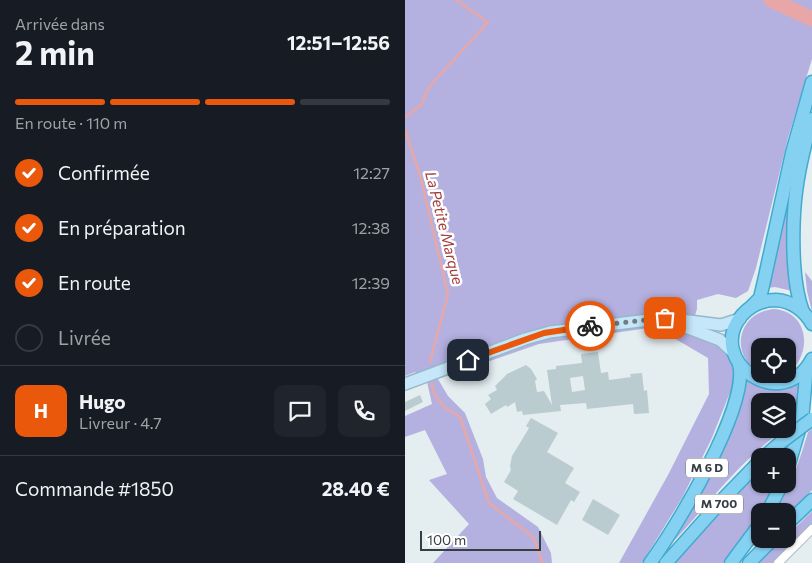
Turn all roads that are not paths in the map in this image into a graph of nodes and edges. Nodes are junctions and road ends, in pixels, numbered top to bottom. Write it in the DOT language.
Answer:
graph roads {
  1 [pos="812,82"];
  2 [pos="812,119"];
  3 [pos="752,306"];
  4 [pos="803,312"];
  5 [pos="739,319"];
  6 [pos="649,320"];
  7 [pos="812,324"];
  8 [pos="737,359"];
  9 [pos="811,361"];
  10 [pos="405,384"];
  11 [pos="812,419"];
  12 [pos="774,448"];
  13 [pos="794,448"];
  14 [pos="751,470"];
  15 [pos="812,500"];
  16 [pos="796,515"];
  17 [pos="812,529"];
  18 [pos="751,536"];
  19 [pos="764,548"];
  20 [pos="650,563"];
  21 [pos="666,563"];
  22 [pos="731,563"];
  23 [pos="749,563"];
  24 [pos="778,563"];
  1 -- 3 [label="highway"];
  2 -- 4 [label="highway"];
  3 -- 4 [label="highway"];
  3 -- 5 [label="highway"];
  4 -- 7 [label="highway"];
  5 -- 6 [label="main road"];
  5 -- 8 [label="highway"];
  6 -- 8 [label="main road"];
  6 -- 10 [label="main road"];
  8 -- 9 [label="highway"];
  8 -- 20 [label="highway, M 6 D"];
  9 -- 13 [label="highway"];
  11 -- 12 [label="highway, bridge"];
  14 -- 21 [label="highway, M 700"];
  15 -- 16 [label="highway"];
  17 -- 24 [label="street"];
  18 -- 22 [label="highway"];
  19 -- 23 [label="highway"];
}
